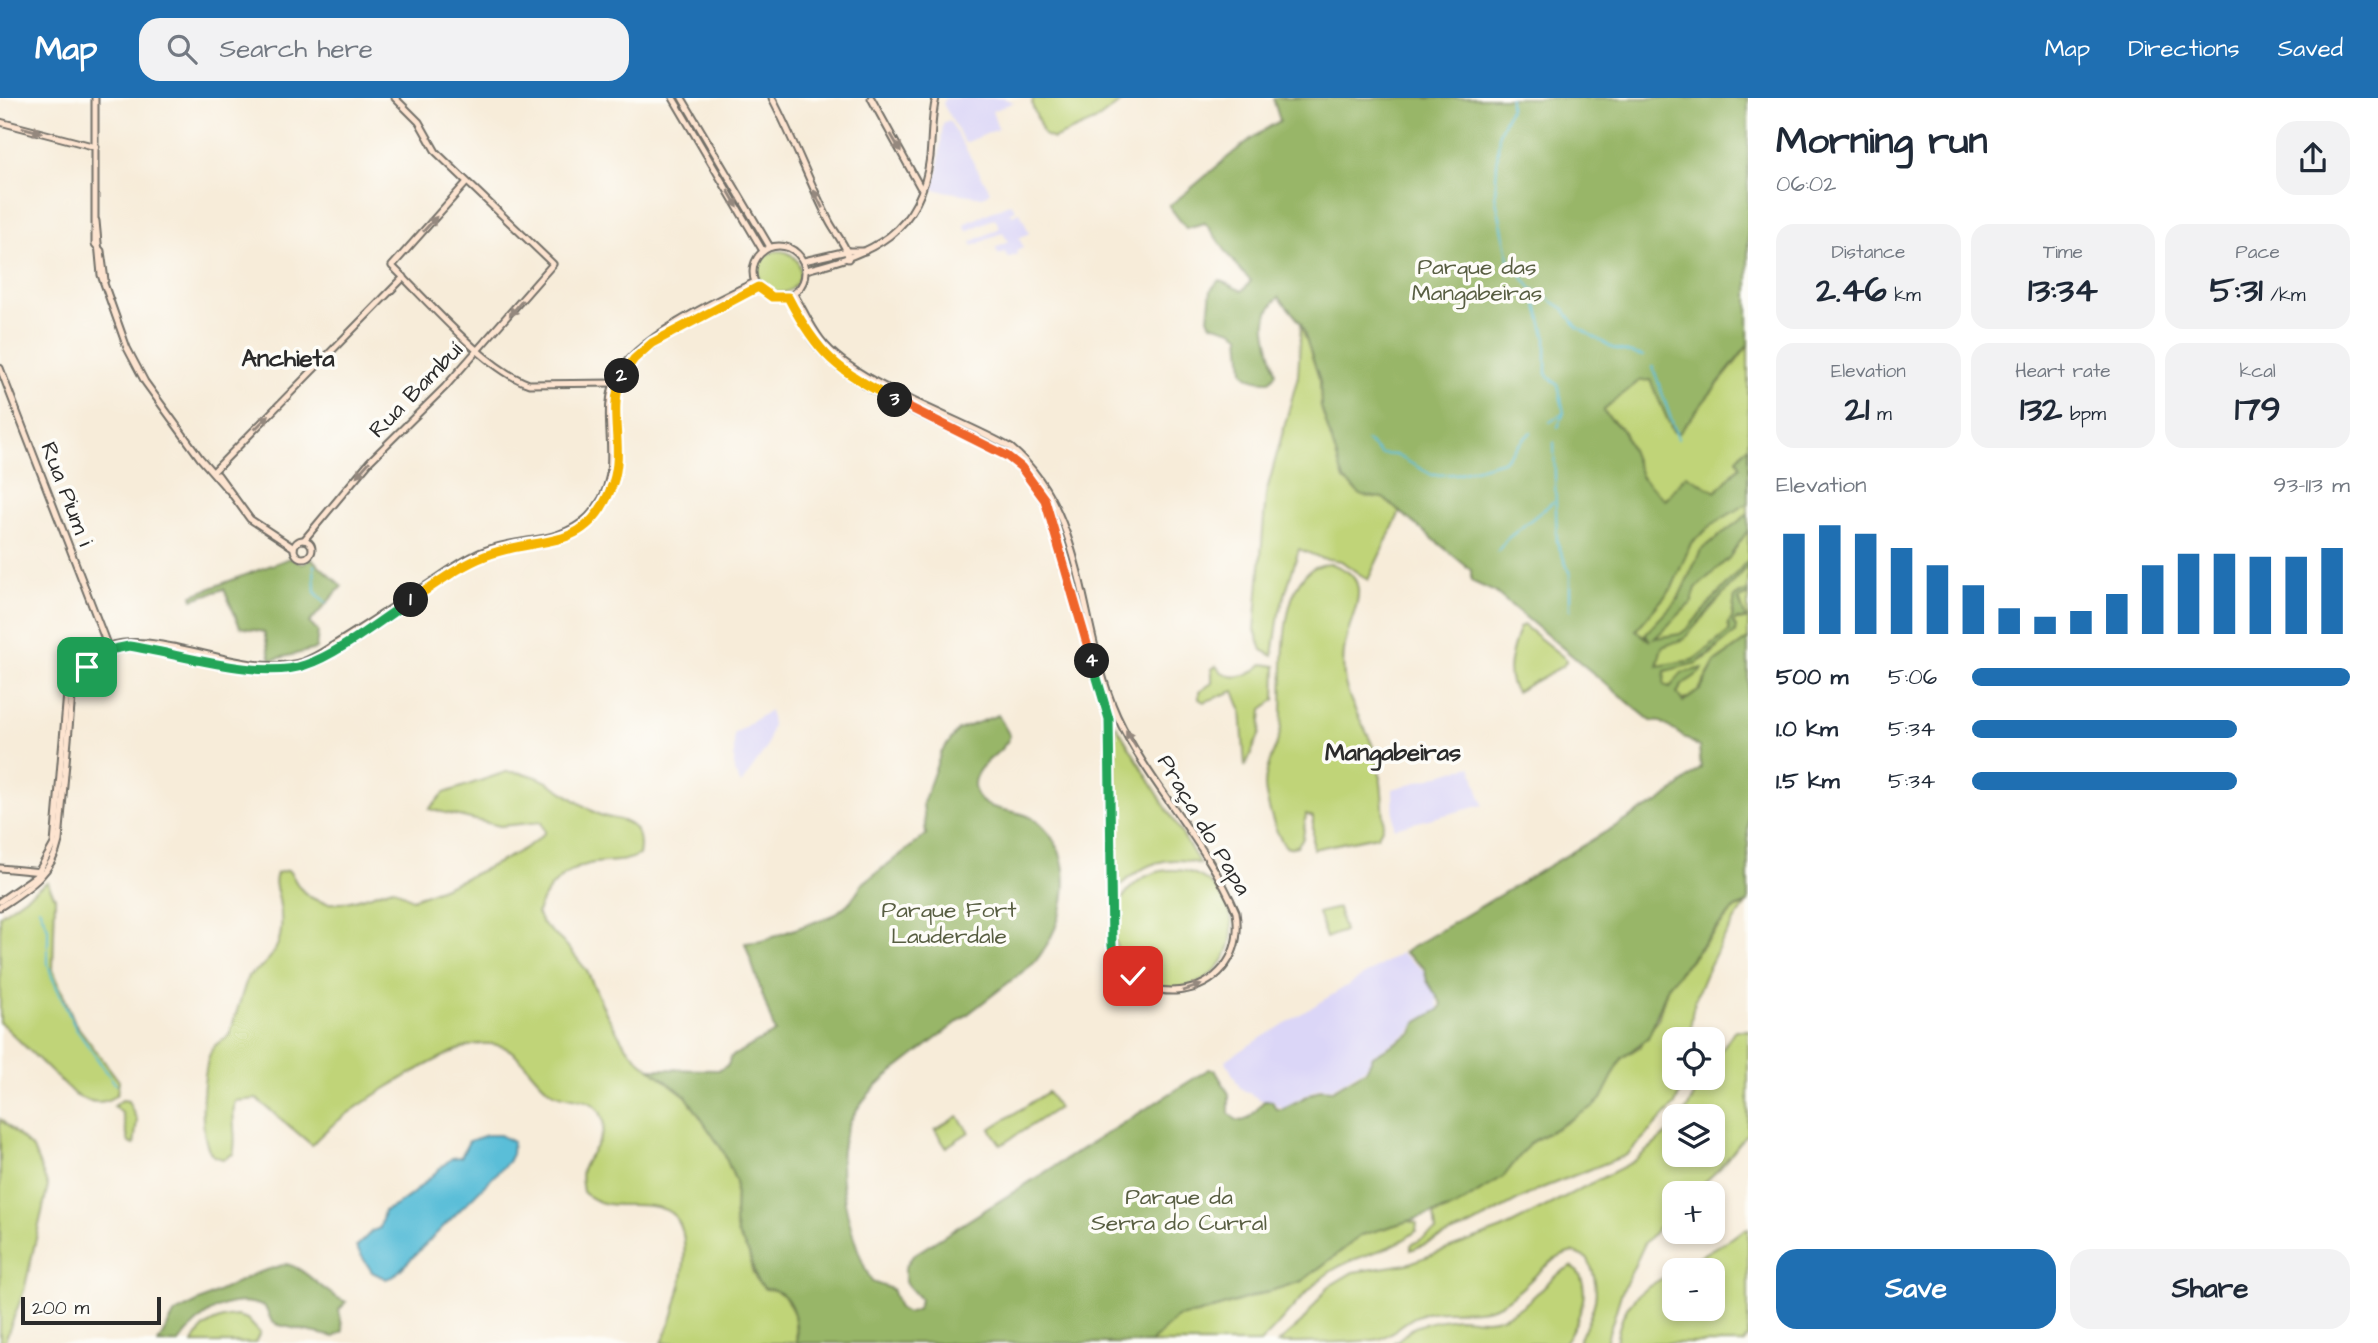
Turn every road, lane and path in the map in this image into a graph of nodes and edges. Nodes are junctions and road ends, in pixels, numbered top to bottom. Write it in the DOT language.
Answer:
graph roads {
  1 [pos="96,98"];
  2 [pos="395,98"];
  3 [pos="673,98"];
  4 [pos="682,98"];
  5 [pos="772,98"];
  6 [pos="871,98"];
  7 [pos="936,98"];
  8 [pos="0,122"];
  9 [pos="96,147"];
  10 [pos="925,175"];
  11 [pos="915,177"];
  12 [pos="467,182"];
  13 [pos="921,188"];
  14 [pos="770,247"];
  15 [pos="868,250"];
  16 [pos="763,251"];
  17 [pos="847,251"];
  18 [pos="848,259"];
  19 [pos="804,261"];
  20 [pos="806,270"];
  21 [pos="404,277"];
  22 [pos="756,285"];
  23 [pos="791,295"];
  24 [pos="479,350"];
  25 [pos="0,368"];
  26 [pos="615,383"];
  27 [pos="197,452"];
  28 [pos="214,471"];
  29 [pos="227,489"];
  30 [pos="304,540"];
  31 [pos="295,545"];
  32 [pos="102,632"];
  33 [pos="114,643"];
  34 [pos="108,647"];
  35 [pos="1117,715"];
  36 [pos="1109,719"];
  37 [pos="64,726"];
  38 [pos="68,737"];
  39 [pos="0,868"];
  40 [pos="42,872"];
  41 [pos="0,901"];
  42 [pos="0,907"];
  1 -- 9 [label="street"];
  2 -- 12 [label="street"];
  3 -- 16 [label="street, one-way"];
  4 -- 14 [label="street"];
  17 -- 5 [label="street, one-way"];
  6 -- 11 [label="street, one-way"];
  7 -- 10 [label="street"];
  8 -- 9 [label="street, one-way"];
  9 -- 27 [label="street"];
  10 -- 11 [label="street"];
  10 -- 13 [label="street"];
  11 -- 13 [label="street"];
  21 -- 12 [label="street, one-way"];
  12 -- 24 [label="street, Rua Bambuí, one-way"];
  13 -- 15 [label="street"];
  14 -- 16 [label="street"];
  14 -- 19 [label="street"];
  15 -- 17 [label="street"];
  15 -- 18 [label="street"];
  16 -- 22 [label="street"];
  17 -- 18 [label="street"];
  17 -- 19 [label="street"];
  18 -- 20 [label="street"];
  19 -- 20 [label="street"];
  20 -- 23 [label="street"];
  21 -- 24 [label="street"];
  28 -- 21 [label="street, one-way"];
  22 -- 23 [label="street"];
  22 -- 26 [label="street"];
  22 -- 34 [label="street"];
  23 -- 35 [label="street, Praça do Papa"];
  23 -- 36 [label="street, Praça do Papa"];
  24 -- 26 [label="street"];
  24 -- 30 [label="street, Rua Bambuí, one-way"];
  25 -- 32 [label="street, Rua Pium i"];
  26 -- 33 [label="street"];
  27 -- 28 [label="street"];
  27 -- 29 [label="street"];
  28 -- 29 [label="street"];
  29 -- 31 [label="street"];
  30 -- 31 [label="street"];
  30 -- 31 [label="street"];
  32 -- 33 [label="street"];
  32 -- 34 [label="street, Rua Pium i"];
  33 -- 34 [label="street"];
  34 -- 37 [label="street"];
  34 -- 38 [label="street"];
  35 -- 36 [label="street"];
  36 -- 35 [label="street, Praça do Papa, one-way"];
  37 -- 38 [label="street"];
  37 -- 40 [label="street"];
  38 -- 40 [label="street"];
  39 -- 40 [label="street"];
  40 -- 41 [label="street"];
  40 -- 42 [label="street"];
}
